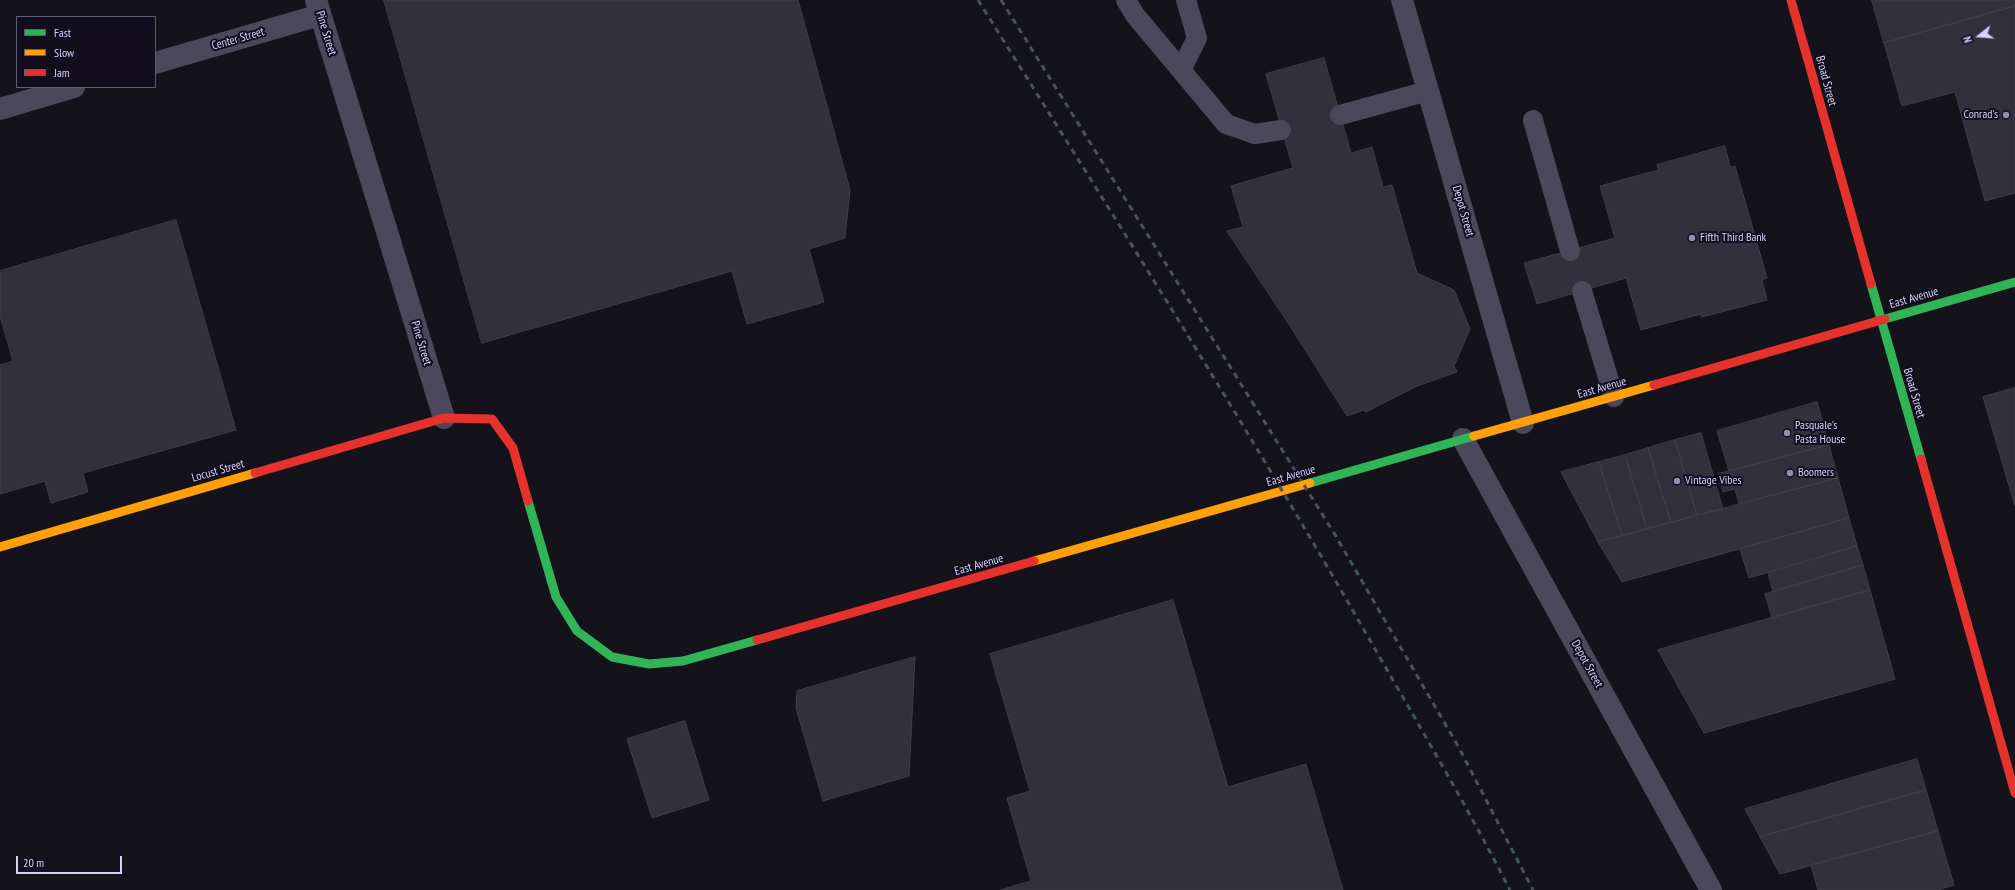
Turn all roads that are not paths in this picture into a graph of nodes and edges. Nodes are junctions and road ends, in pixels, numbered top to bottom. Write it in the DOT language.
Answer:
graph roads {
  1 [pos="1126,0"];
  2 [pos="1186,0"];
  3 [pos="1402,0"];
  4 [pos="1791,0"];
  5 [pos="318,7"];
  6 [pos="156,63"];
  7 [pos="1181,70"];
  8 [pos="71,88"];
  9 [pos="1428,91"];
  10 [pos="0,109"];
  11 [pos="1340,115"];
  12 [pos="1533,120"];
  13 [pos="1281,130"];
  14 [pos="1570,250"];
  15 [pos="2015,282"];
  16 [pos="1582,291"];
  17 [pos="1881,320"];
  18 [pos="1614,397"];
  19 [pos="444,418"];
  20 [pos="1523,423"];
  21 [pos="1463,439"];
  22 [pos="0,548"];
  23 [pos="2015,793"];
  24 [pos="1711,890"];
  1 -- 7 [label="lane"];
  2 -- 7 [label="lane"];
  3 -- 9 [label="street, Depot Street"];
  4 -- 17 [label="street, Broad Street"];
  5 -- 6 [label="street, Center Street"];
  5 -- 19 [label="street, Pine Street"];
  7 -- 13 [label="lane"];
  8 -- 10 [label="street"];
  9 -- 11 [label="lane"];
  9 -- 20 [label="street, Depot Street"];
  12 -- 14 [label="lane"];
  15 -- 17 [label="street, East Avenue"];
  16 -- 18 [label="lane"];
  17 -- 18 [label="street, East Avenue"];
  17 -- 23 [label="street, Broad Street"];
  18 -- 20 [label="street, East Avenue"];
  19 -- 21 [label="street, East Avenue"];
  19 -- 22 [label="street, Locust Street"];
  20 -- 21 [label="street, East Avenue"];
  21 -- 24 [label="street, Depot Street"];
}
